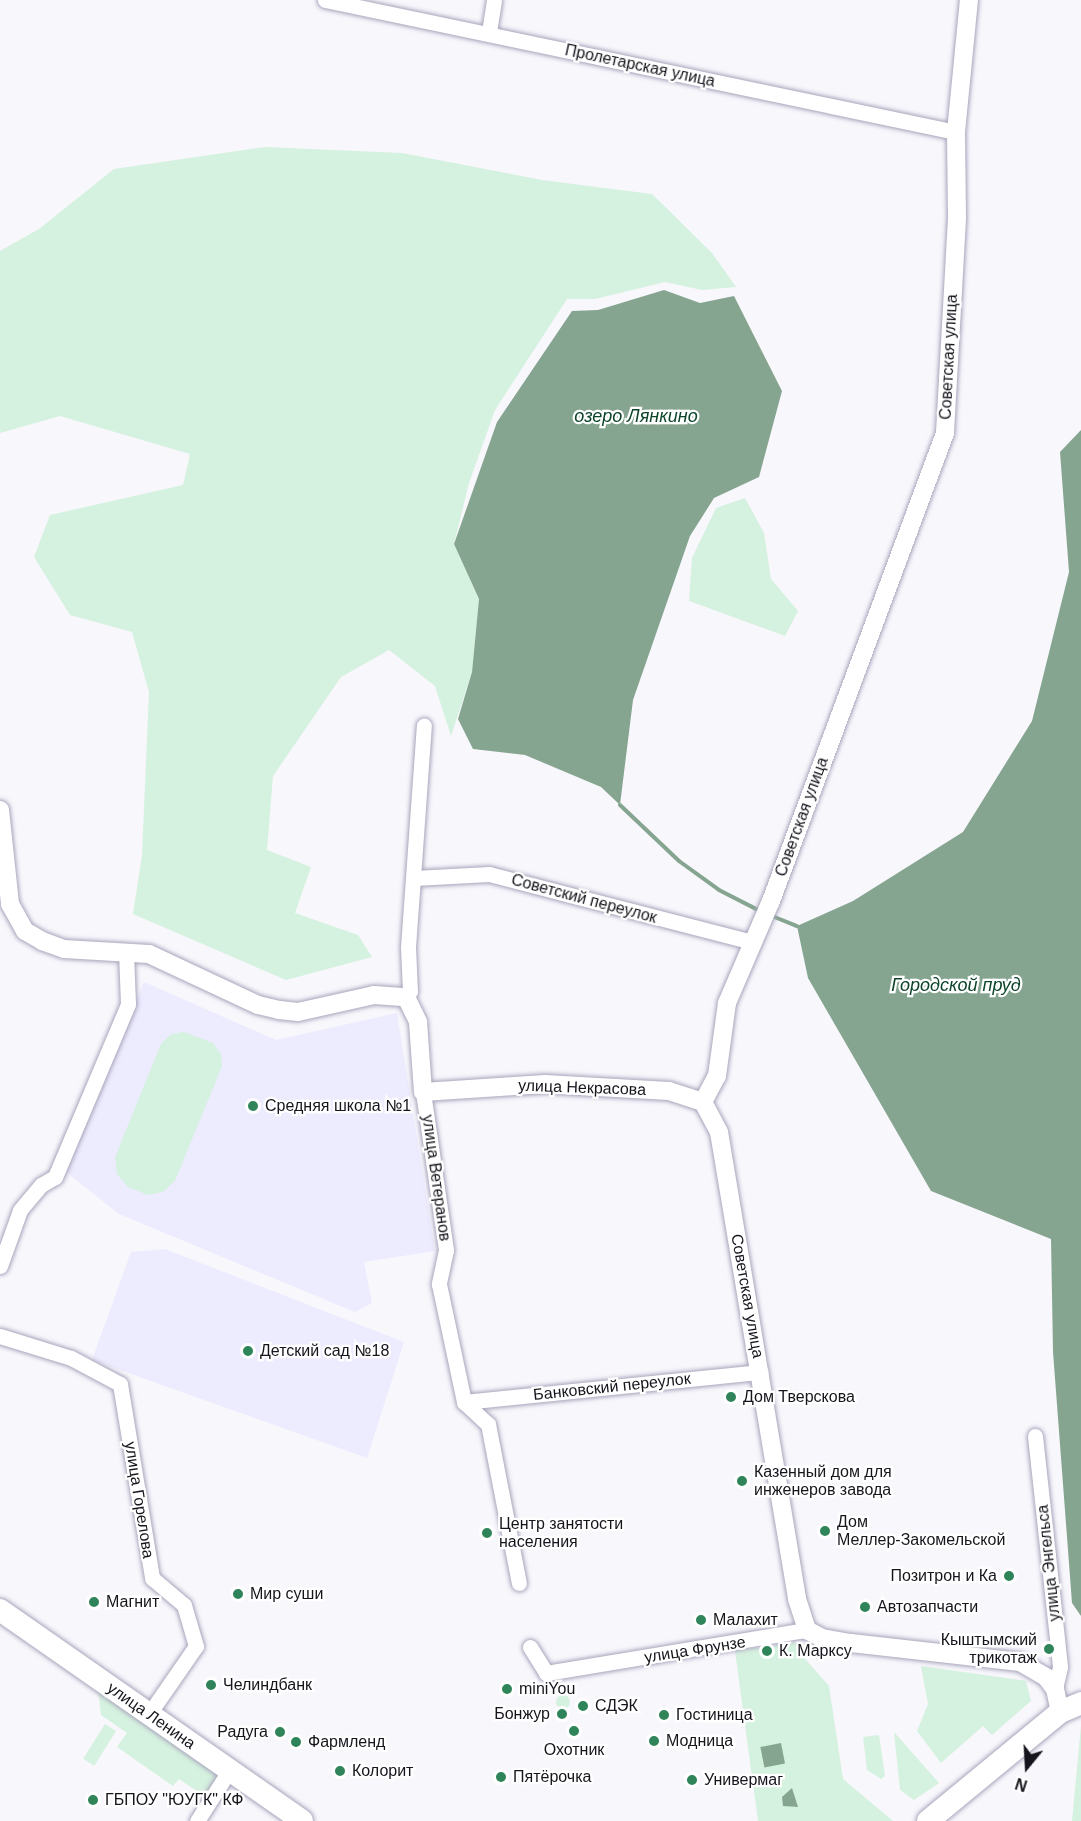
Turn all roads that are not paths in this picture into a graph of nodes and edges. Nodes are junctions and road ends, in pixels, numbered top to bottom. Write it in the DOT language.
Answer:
graph roads {
  1 [pos="324,0"];
  2 [pos="494,0"];
  3 [pos="969,0"];
  4 [pos="489,32"];
  5 [pos="956,132"];
  6 [pos="424,726"];
  7 [pos="0,810"];
  8 [pos="414,878"];
  9 [pos="752,942"];
  10 [pos="126,953"];
  11 [pos="406,998"];
  12 [pos="423,1092"];
  13 [pos="703,1102"];
  14 [pos="0,1266"];
  15 [pos="0,1336"];
  16 [pos="760,1372"];
  17 [pos="464,1402"];
  18 [pos="1035,1436"];
  19 [pos="519,1583"];
  20 [pos="0,1610"];
  21 [pos="807,1630"];
  22 [pos="530,1647"];
  23 [pos="1055,1689"];
  24 [pos="1081,1703"];
  25 [pos="1060,1712"];
  26 [pos="149,1714"];
  27 [pos="229,1771"];
  28 [pos="197,1821"];
  29 [pos="302,1821"];
  30 [pos="928,1821"];
  1 -- 4 [label="street, Пролетарская улица"];
  2 -- 4 [label="street"];
  3 -- 5 [label="street, Советская улица"];
  4 -- 5 [label="street, Пролетарская улица"];
  5 -- 9 [label="street, Советская улица"];
  6 -- 8 [label="street"];
  7 -- 10 [label="street"];
  8 -- 9 [label="street, Советский переулок"];
  8 -- 11 [label="street"];
  9 -- 13 [label="street, Советская улица"];
  10 -- 11 [label="street"];
  10 -- 14 [label="street"];
  11 -- 12 [label="street, улица Ветеранов"];
  12 -- 13 [label="street, улица Некрасова"];
  12 -- 17 [label="street, улица Ветеранов"];
  13 -- 16 [label="street, Советская улица"];
  15 -- 26 [label="street, улица Горелова"];
  16 -- 17 [label="street, Банковский переулок"];
  16 -- 21 [label="street, Советская улица"];
  17 -- 19 [label="street"];
  18 -- 23 [label="street, улица Энгельса"];
  20 -- 26 [label="main road, улица Ленина"];
  21 -- 22 [label="street, улица Фрунзе"];
  21 -- 23 [label="street, улица Фрунзе"];
  23 -- 25 [label="street"];
  24 -- 25 [label="main road"];
  25 -- 30 [label="main road"];
  26 -- 27 [label="main road, улица Ленина"];
  27 -- 28 [label="street"];
  27 -- 29 [label="main road, улица Ленина"];
}
